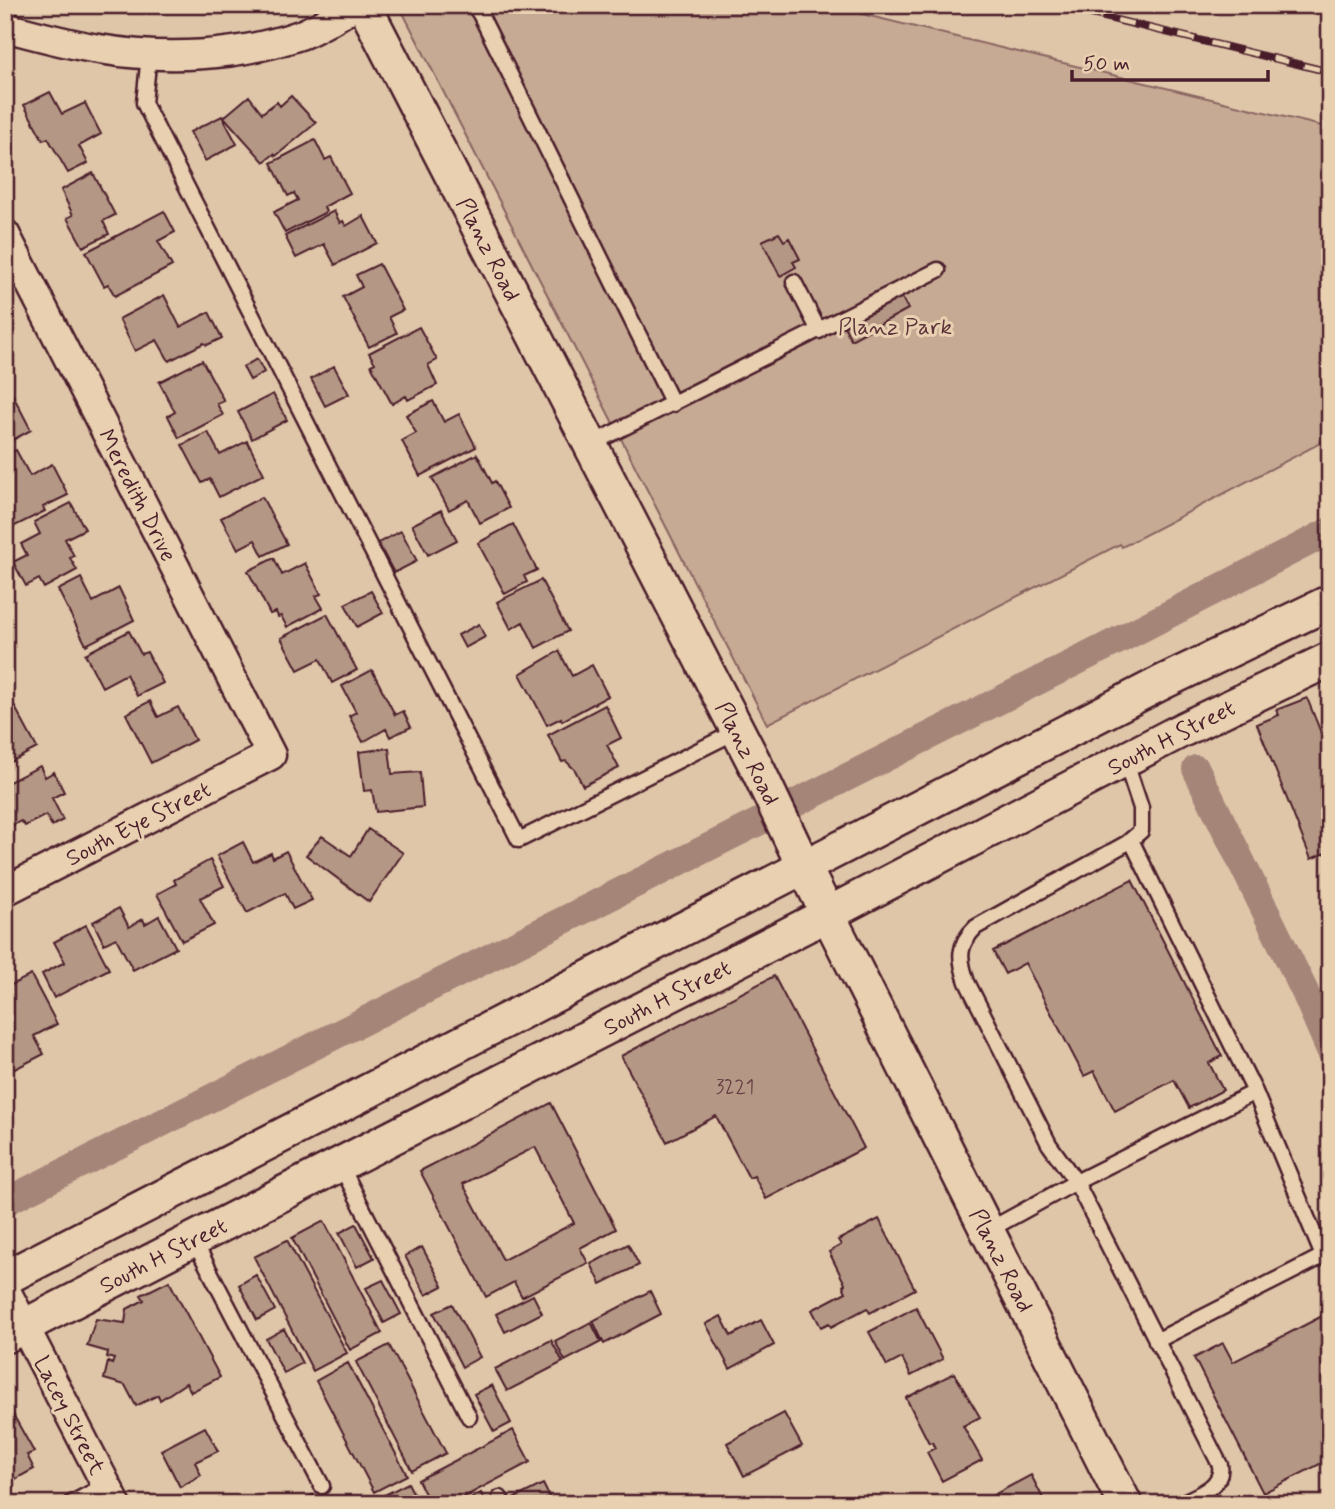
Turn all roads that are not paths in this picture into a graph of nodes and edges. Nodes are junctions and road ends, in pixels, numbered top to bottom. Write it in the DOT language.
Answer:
graph roads {
  1 [pos="356,5"];
  2 [pos="364,5"];
  3 [pos="474,5"];
  4 [pos="5,27"];
  5 [pos="149,55"];
  6 [pos="5,234"];
  7 [pos="938,270"];
  8 [pos="794,282"];
  9 [pos="819,331"];
  10 [pos="673,404"];
  11 [pos="589,445"];
  12 [pos="1330,601"];
  13 [pos="1330,659"];
  14 [pos="737,731"];
  15 [pos="271,755"];
  16 [pos="1125,760"];
  17 [pos="1131,840"];
  18 [pos="804,867"];
  19 [pos="5,891"];
  20 [pos="828,914"];
  21 [pos="1255,1092"];
  22 [pos="340,1164"];
  23 [pos="1076,1182"];
  24 [pos="987,1231"];
  25 [pos="194,1239"];
  26 [pos="5,1278"];
  27 [pos="5,1289"];
  28 [pos="15,1331"];
  29 [pos="1156,1341"];
  30 [pos="470,1417"];
  31 [pos="322,1486"];
  32 [pos="111,1495"];
  33 [pos="70,1504"];
  34 [pos="1125,1504"];
  35 [pos="1179,1504"];
  1 -- 5 [label="street"];
  2 -- 11 [label="street, Planz Road"];
  3 -- 10 [label="lane"];
  4 -- 5 [label="street"];
  5 -- 14 [label="lane"];
  6 -- 15 [label="street, Meredith Drive"];
  7 -- 9 [label="lane"];
  8 -- 9 [label="lane"];
  9 -- 10 [label="lane"];
  10 -- 11 [label="lane"];
  11 -- 14 [label="street, Planz Road"];
  12 -- 18 [label="street"];
  13 -- 16 [label="street, South H Street"];
  14 -- 18 [label="street, Planz Road"];
  15 -- 19 [label="street, South Eye Street"];
  16 -- 17 [label="lane"];
  16 -- 20 [label="street, South H Street"];
  17 -- 21 [label="lane"];
  17 -- 23 [label="lane"];
  18 -- 20 [label="street, Planz Road"];
  18 -- 26 [label="street"];
  20 -- 22 [label="street, South H Street"];
  20 -- 24 [label="street, Planz Road"];
  21 -- 23 [label="lane"];
  21 -- 29 [label="lane"];
  22 -- 25 [label="street, South H Street"];
  22 -- 30 [label="lane"];
  23 -- 24 [label="lane"];
  23 -- 29 [label="lane"];
  24 -- 34 [label="street, Planz Road"];
  25 -- 28 [label="street, South H Street"];
  25 -- 31 [label="lane"];
  27 -- 28 [label="street, Lacey Street"];
  28 -- 32 [label="street, Lacey Street"];
  29 -- 35 [label="lane"];
  32 -- 33 [label="lane"];
}
